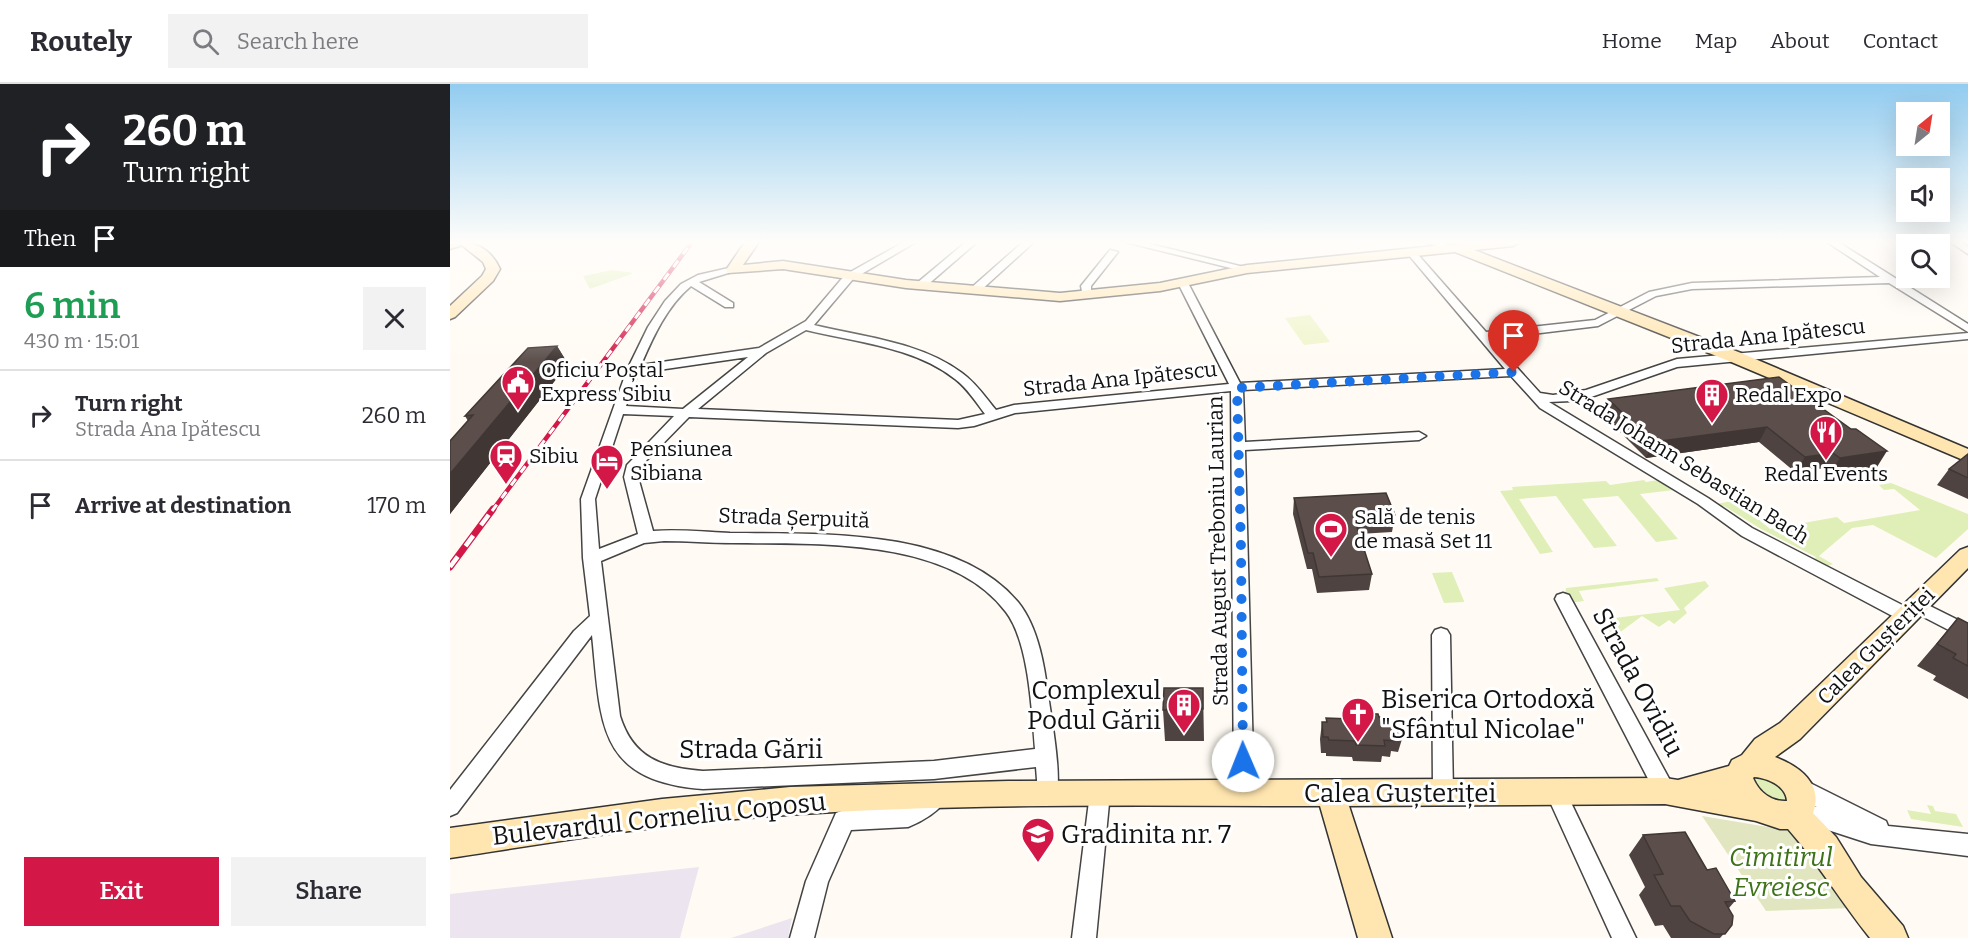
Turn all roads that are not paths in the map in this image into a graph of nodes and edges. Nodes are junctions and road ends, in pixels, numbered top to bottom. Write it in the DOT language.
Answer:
graph roads {
  1 [pos="475,282"];
  2 [pos="485,282"];
  3 [pos="691,282"];
  4 [pos="845,282"];
  5 [pos="893,282"];
  6 [pos="925,282"];
  7 [pos="984,282"];
  8 [pos="1089,282"];
  9 [pos="1188,282"];
  10 [pos="1437,282"];
  11 [pos="1545,282"];
  12 [pos="1831,282"];
  13 [pos="1896,282"];
  14 [pos="1183,283"];
  15 [pos="921,285"];
  16 [pos="975,290"];
  17 [pos="1087,295"];
  18 [pos="450,305"];
  19 [pos="729,305"];
  20 [pos="1621,312"];
  21 [pos="450,314"];
  22 [pos="805,326"];
  23 [pos="1968,329"];
  24 [pos="1484,336"];
  25 [pos="1968,336"];
  26 [pos="762,351"];
  27 [pos="1735,357"];
  28 [pos="633,370"];
  29 [pos="1514,372"];
  30 [pos="1237,388"];
  31 [pos="1536,396"];
  32 [pos="620,410"];
  33 [pos="688,412"];
  34 [pos="993,415"];
  35 [pos="1419,436"];
  36 [pos="1239,446"];
  37 [pos="1968,456"];
  38 [pos="647,537"];
  39 [pos="1968,555"];
  40 [pos="591,558"];
  41 [pos="1563,599"];
  42 [pos="1911,610"];
  43 [pos="597,620"];
  44 [pos="1968,633"];
  45 [pos="1441,634"];
  46 [pos="1784,736"];
  47 [pos="1045,758"];
  48 [pos="1745,771"];
  49 [pos="1672,791"];
  50 [pos="1443,792"];
  51 [pos="1100,793"];
  52 [pos="1556,793"];
  53 [pos="1048,794"];
  54 [pos="1244,794"];
  55 [pos="1331,794"];
  56 [pos="940,795"];
  57 [pos="1793,796"];
  58 [pos="450,806"];
  59 [pos="1761,808"];
  60 [pos="450,843"];
  61 [pos="1968,845"];
  62 [pos="802,938"];
  63 [pos="1084,938"];
  64 [pos="1375,938"];
  65 [pos="1624,938"];
  66 [pos="1891,938"];
  1 -- 18 [label="street"];
  2 -- 21 [label="street"];
  3 -- 19 [label="street"];
  3 -- 28 [label="street, Strada Gării"];
  4 -- 22 [label="street"];
  5 -- 15 [label="street"];
  6 -- 15 [label="street"];
  7 -- 16 [label="street"];
  8 -- 17 [label="street"];
  9 -- 14 [label="street"];
  10 -- 24 [label="street"];
  11 -- 20 [label="street"];
  12 -- 20 [label="street"];
  13 -- 23 [label="street"];
  14 -- 17 [label="street"];
  14 -- 30 [label="street, Strada August Treboniu Laurian"];
  15 -- 16 [label="street"];
  16 -- 17 [label="street"];
  20 -- 24 [label="street"];
  20 -- 27 [label="street"];
  22 -- 26 [label="street"];
  22 -- 34 [label="street"];
  24 -- 29 [label="street"];
  25 -- 27 [label="street, Strada Ana Ipătescu"];
  26 -- 28 [label="street"];
  26 -- 33 [label="street"];
  27 -- 31 [label="street, Strada Ana Ipătescu"];
  27 -- 37 [label="street"];
  28 -- 32 [label="street, Strada Gării"];
  29 -- 30 [label="street, Strada Ana Ipătescu"];
  29 -- 31 [label="street"];
  30 -- 34 [label="street, Strada Ana Ipătescu"];
  30 -- 36 [label="street, Strada August Treboniu Laurian"];
  31 -- 42 [label="street, Strada Johann Sebastian Bach"];
  32 -- 33 [label="street, Strada Ana Ipătescu"];
  32 -- 40 [label="street, Strada Gării"];
  33 -- 34 [label="street, Strada Ana Ipătescu"];
  33 -- 38 [label="street"];
  35 -- 36 [label="street"];
  36 -- 54 [label="street, Strada August Treboniu Laurian"];
  38 -- 40 [label="street"];
  38 -- 47 [label="street, Strada Șerpuită"];
  39 -- 42 [label="street, Calea Gușteriței"];
  40 -- 43 [label="street, Strada Gării"];
  41 -- 49 [label="street, Strada Ovidiu"];
  42 -- 44 [label="street, Strada Johann Sebastian Bach"];
  42 -- 46 [label="street, Calea Gușteriței"];
  43 -- 47 [label="street, Strada Gării"];
  43 -- 58 [label="street"];
  45 -- 50 [label="street"];
  46 -- 48 [label="street, Calea Gușteriței"];
  46 -- 57 [label="street"];
  47 -- 53 [label="street, Strada Șerpuită"];
  48 -- 49 [label="street, Calea Gușteriței"];
  48 -- 57 [label="street"];
  48 -- 59 [label="street"];
  49 -- 52 [label="street, Calea Gușteriței"];
  49 -- 59 [label="street, Calea Gușteriței"];
  50 -- 52 [label="street, Calea Gușteriței"];
  50 -- 55 [label="street, Calea Gușteriței"];
  51 -- 53 [label="street, Calea Gușteriței"];
  51 -- 54 [label="street, Calea Gușteriței"];
  51 -- 63 [label="street"];
  52 -- 65 [label="street"];
  53 -- 56 [label="street, Calea Gușteriței"];
  54 -- 55 [label="street, Calea Gușteriței"];
  55 -- 64 [label="street"];
  56 -- 60 [label="street, Bulevardul Corneliu Coposu"];
  56 -- 62 [label="street"];
  57 -- 59 [label="street, Calea Gușteriței"];
  57 -- 61 [label="street"];
  57 -- 66 [label="street"];
}
